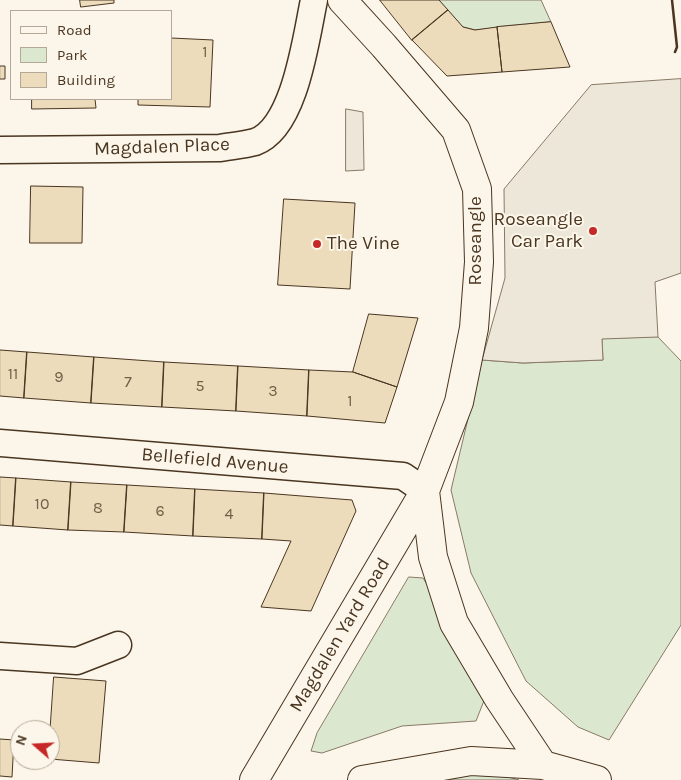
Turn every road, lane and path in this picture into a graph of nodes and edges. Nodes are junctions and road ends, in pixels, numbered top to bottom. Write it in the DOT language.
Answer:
graph roads {
  1 [pos="314,0"];
  2 [pos="342,0"];
  3 [pos="0,150"];
  4 [pos="0,443"];
  5 [pos="425,491"];
  6 [pos="118,645"];
  7 [pos="0,656"];
  8 [pos="543,765"];
  9 [pos="254,780"];
  10 [pos="362,780"];
  11 [pos="597,780"];
  1 -- 3 [label="street, Magdalen Place"];
  2 -- 5 [label="street, Roseangle"];
  4 -- 5 [label="street, Bellefield Avenue"];
  5 -- 8 [label="street"];
  5 -- 9 [label="street, Magdalen Yard Road"];
  6 -- 7 [label="street"];
  8 -- 10 [label="street"];
  8 -- 11 [label="street"];
}
